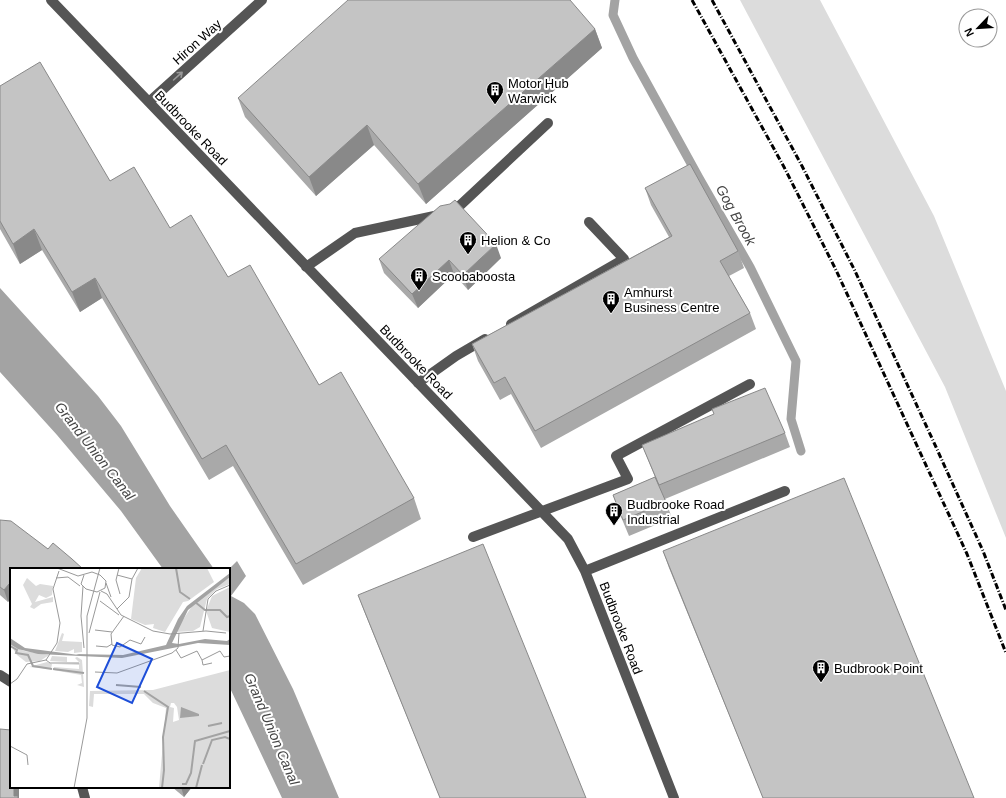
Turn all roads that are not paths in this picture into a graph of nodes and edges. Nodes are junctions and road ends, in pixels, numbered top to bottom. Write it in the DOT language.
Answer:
graph roads {
  1 [pos="51,0"];
  2 [pos="262,0"];
  3 [pos="149,102"];
  4 [pos="548,123"];
  5 [pos="589,222"];
  6 [pos="306,267"];
  7 [pos="418,383"];
  8 [pos="750,384"];
  9 [pos="785,491"];
  10 [pos="541,511"];
  11 [pos="473,537"];
  12 [pos="585,571"];
  13 [pos="0,675"];
  14 [pos="10,681"];
  15 [pos="82,788"];
  16 [pos="85,798"];
  17 [pos="674,798"];
  1 -- 3 [label="street, Budbrooke Road"];
  3 -- 2 [label="street, Hiron Way, one-way"];
  3 -- 6 [label="street, Budbrooke Road"];
  4 -- 6 [label="street"];
  5 -- 7 [label="street"];
  6 -- 7 [label="street, Budbrooke Road"];
  7 -- 10 [label="street, Budbrooke Road"];
  8 -- 10 [label="street"];
  9 -- 12 [label="street"];
  10 -- 11 [label="street"];
  10 -- 12 [label="street, Budbrooke Road"];
  12 -- 17 [label="street, Budbrooke Road"];
  13 -- 14 [label="street"];
  15 -- 16 [label="street"];
}
